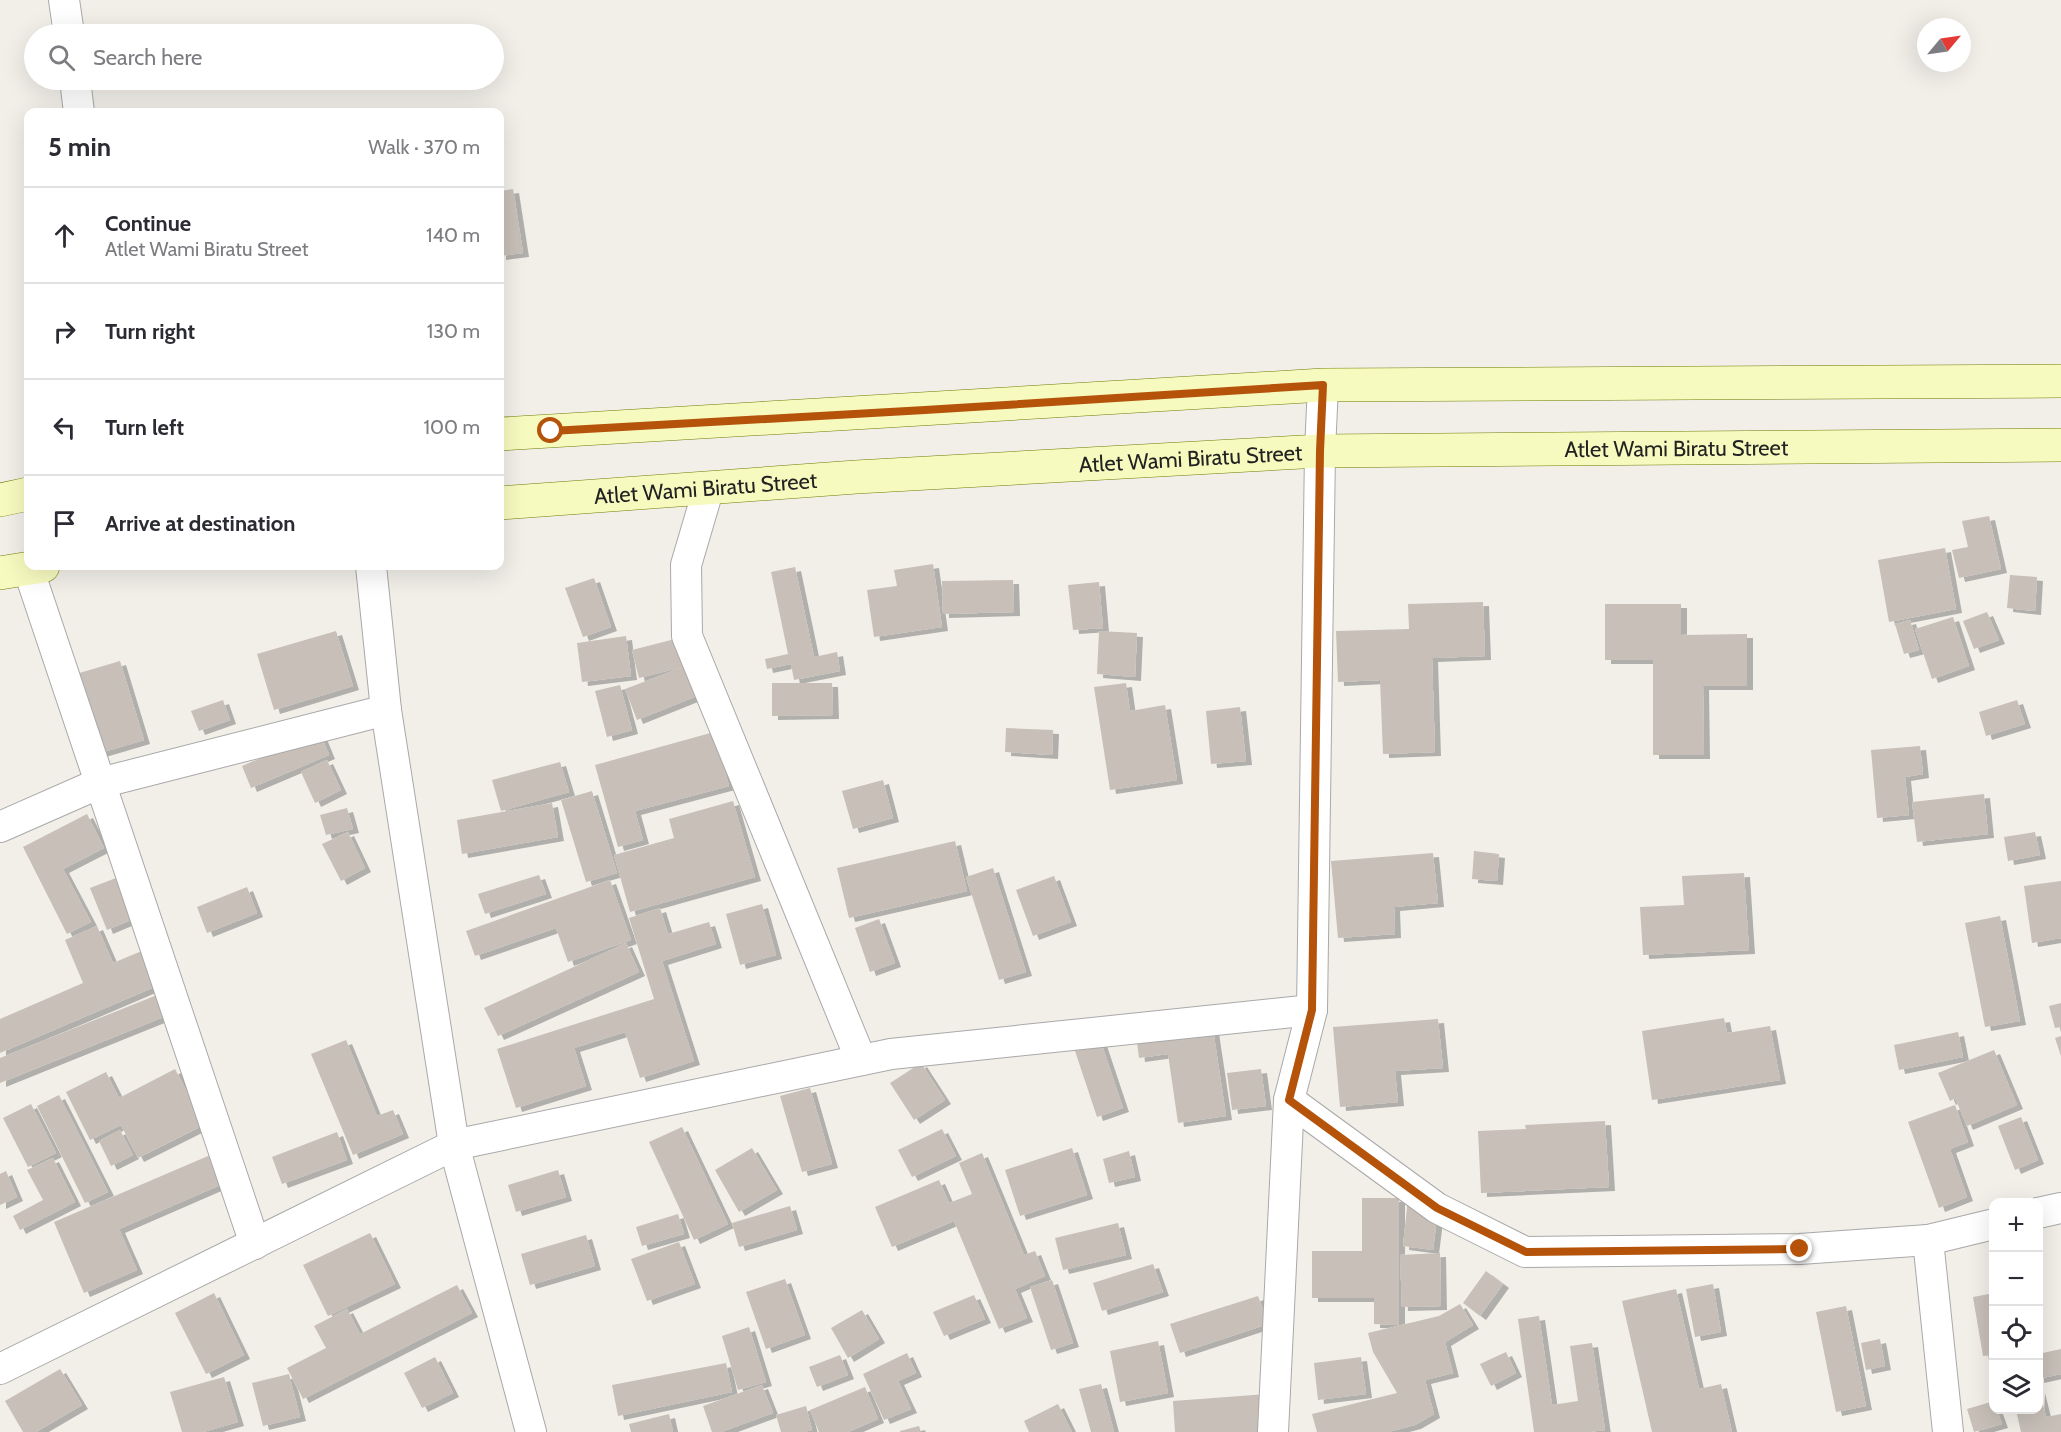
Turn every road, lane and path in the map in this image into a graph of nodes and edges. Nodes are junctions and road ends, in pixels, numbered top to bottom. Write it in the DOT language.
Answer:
graph roads {
  1 [pos="64,0"];
  2 [pos="68,24"];
  3 [pos="77,90"];
  4 [pos="79,108"];
  5 [pos="2061,381"];
  6 [pos="1323,385"];
  7 [pos="504,435"];
  8 [pos="2061,445"];
  9 [pos="1320,451"];
  10 [pos="709,487"];
  11 [pos="24,495"];
  12 [pos="0,500"];
  13 [pos="504,503"];
  14 [pos="24,570"];
  15 [pos="371,570"];
  16 [pos="386,710"];
  17 [pos="100,783"];
  18 [pos="0,827"];
  19 [pos="1312,1010"];
  20 [pos="861,1060"];
  21 [pos="1289,1100"];
  22 [pos="454,1145"];
  23 [pos="2061,1208"];
  24 [pos="2043,1212"];
  25 [pos="1989,1225"];
  26 [pos="1928,1240"];
  27 [pos="255,1244"];
  28 [pos="0,1369"];
  29 [pos="531,1432"];
  30 [pos="1273,1432"];
  31 [pos="1948,1432"];
  1 -- 2 [label="street"];
  3 -- 4 [label="street"];
  5 -- 6 [label="main road"];
  6 -- 7 [label="main road"];
  6 -- 9 [label="street"];
  8 -- 9 [label="main road, Atlet Wami Biratu Street"];
  9 -- 10 [label="main road, Atlet Wami Biratu Street"];
  9 -- 19 [label="street"];
  10 -- 13 [label="main road, Atlet Wami Biratu Street"];
  10 -- 20 [label="street"];
  11 -- 12 [label="main road"];
  14 -- 17 [label="street"];
  15 -- 16 [label="street"];
  16 -- 17 [label="street"];
  16 -- 22 [label="street"];
  17 -- 18 [label="street"];
  17 -- 27 [label="street"];
  19 -- 20 [label="street"];
  19 -- 21 [label="street"];
  20 -- 22 [label="street"];
  21 -- 26 [label="street"];
  21 -- 30 [label="street"];
  22 -- 27 [label="street"];
  22 -- 29 [label="street"];
  23 -- 24 [label="street"];
  25 -- 26 [label="street"];
  26 -- 31 [label="street"];
  27 -- 28 [label="street"];
}
